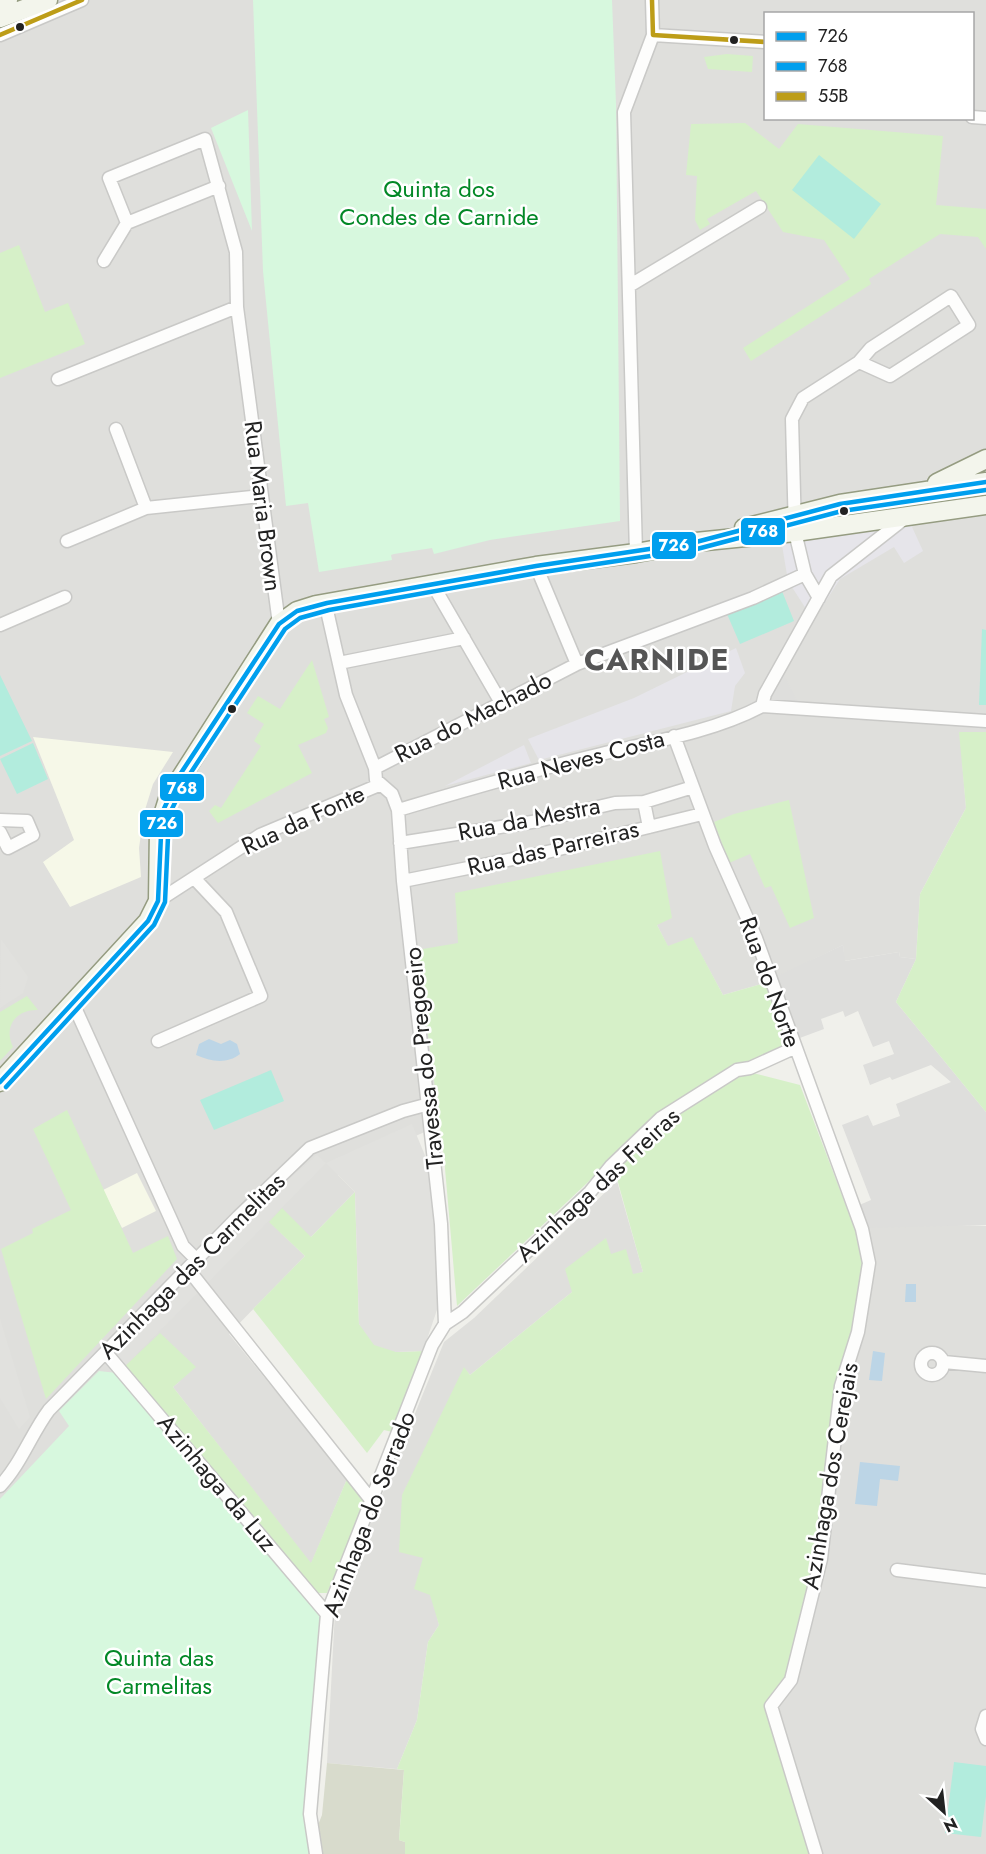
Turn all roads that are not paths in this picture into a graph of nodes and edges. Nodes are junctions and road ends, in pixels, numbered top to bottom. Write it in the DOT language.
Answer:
graph roads {
  1 [pos="8,0"];
  2 [pos="47,0"];
  3 [pos="82,0"];
  4 [pos="652,0"];
  5 [pos="0,3"];
  6 [pos="0,18"];
  7 [pos="653,34"];
  8 [pos="0,35"];
  9 [pos="764,42"];
  10 [pos="219,186"];
  11 [pos="759,207"];
  12 [pos="127,223"];
  13 [pos="104,261"];
  14 [pos="629,286"];
  15 [pos="237,307"];
  16 [pos="859,362"];
  17 [pos="58,379"];
  18 [pos="116,429"];
  19 [pos="986,459"];
  20 [pos="986,482"];
  21 [pos="922,491"];
  22 [pos="260,496"];
  23 [pos="986,505"];
  24 [pos="146,508"];
  25 [pos="907,516"];
  26 [pos="794,523"];
  27 [pos="67,541"];
  28 [pos="636,553"];
  29 [pos="536,566"];
  30 [pos="805,574"];
  31 [pos="433,585"];
  32 [pos="65,597"];
  33 [pos="819,597"];
  34 [pos="328,615"];
  35 [pos="279,624"];
  36 [pos="0,625"];
  37 [pos="464,638"];
  38 [pos="339,663"];
  39 [pos="577,664"];
  40 [pos="500,701"];
  41 [pos="762,706"];
  42 [pos="986,721"];
  43 [pos="674,735"];
  44 [pos="376,777"];
  45 [pos="693,787"];
  46 [pos="644,802"];
  47 [pos="398,810"];
  48 [pos="702,814"];
  49 [pos="0,820"];
  50 [pos="649,827"];
  51 [pos="0,832"];
  52 [pos="399,843"];
  53 [pos="195,879"];
  54 [pos="403,881"];
  55 [pos="158,902"];
  56 [pos="72,1001"];
  57 [pos="158,1041"];
  58 [pos="794,1048"];
  59 [pos="0,1082"];
  60 [pos="429,1104"];
  61 [pos="862,1229"];
  62 [pos="192,1264"];
  63 [pos="445,1324"];
  64 [pos="106,1353"];
  65 [pos="944,1362"];
  66 [pos="986,1366"];
  67 [pos="14,1470"];
  68 [pos="0,1473"];
  69 [pos="0,1486"];
  70 [pos="372,1501"];
  71 [pos="897,1570"];
  72 [pos="986,1581"];
  73 [pos="327,1614"];
  74 [pos="986,1716"];
  75 [pos="986,1738"];
  76 [pos="316,1854"];
  77 [pos="816,1854"];
  1 -- 5 [label="main road"];
  2 -- 6 [label="main road"];
  3 -- 8 [label="street"];
  4 -- 7 [label="street"];
  7 -- 9 [label="street"];
  7 -- 14 [label="street"];
  10 -- 12 [label="street"];
  10 -- 12 [label="street, Rua Maria Brown"];
  10 -- 15 [label="street, Rua Maria Brown"];
  11 -- 14 [label="street"];
  12 -- 13 [label="street"];
  14 -- 28 [label="street"];
  15 -- 17 [label="street"];
  15 -- 22 [label="street, Rua Maria Brown"];
  16 -- 16 [label="street"];
  16 -- 26 [label="street"];
  18 -- 24 [label="street"];
  19 -- 21 [label="main road"];
  20 -- 21 [label="main road"];
  21 -- 26 [label="main road"];
  22 -- 24 [label="street"];
  22 -- 35 [label="street, Rua Maria Brown"];
  23 -- 25 [label="main road"];
  24 -- 27 [label="street"];
  25 -- 26 [label="main road"];
  25 -- 33 [label="street"];
  26 -- 28 [label="main road"];
  26 -- 30 [label="street"];
  28 -- 29 [label="main road"];
  29 -- 31 [label="main road"];
  29 -- 39 [label="street"];
  30 -- 33 [label="street"];
  30 -- 39 [label="street, Rua do Machado"];
  31 -- 35 [label="main road"];
  31 -- 37 [label="street"];
  32 -- 36 [label="street"];
  33 -- 41 [label="street"];
  34 -- 38 [label="street"];
  35 -- 55 [label="main road, Rua Maria Brown"];
  37 -- 38 [label="street"];
  37 -- 40 [label="street"];
  38 -- 44 [label="street"];
  39 -- 40 [label="street, Rua do Machado"];
  40 -- 44 [label="street, Rua do Machado"];
  41 -- 42 [label="street"];
  41 -- 43 [label="street, Rua Neves Costa"];
  43 -- 45 [label="street, Rua do Norte"];
  43 -- 47 [label="street, Rua Neves Costa"];
  44 -- 47 [label="street, Travessa do Pregoeiro"];
  44 -- 53 [label="street, Rua da Fonte"];
  45 -- 46 [label="street, Rua da Mestra"];
  45 -- 48 [label="street, Rua do Norte"];
  46 -- 50 [label="street"];
  46 -- 52 [label="street, Rua da Mestra"];
  47 -- 52 [label="street, Travessa do Pregoeiro"];
  48 -- 50 [label="street, Rua das Parreiras"];
  48 -- 58 [label="street, Rua do Norte"];
  49 -- 51 [label="street"];
  50 -- 54 [label="street, Rua das Parreiras"];
  52 -- 54 [label="street, Travessa do Pregoeiro"];
  53 -- 55 [label="street, Rua da Fonte"];
  53 -- 57 [label="street"];
  54 -- 60 [label="street, Travessa do Pregoeiro"];
  55 -- 56 [label="main road, Rua da Fonte"];
  56 -- 59 [label="main road, Rua da Fonte"];
  56 -- 62 [label="street"];
  58 -- 61 [label="street, Rua do Norte"];
  58 -- 63 [label="street, Azinhaga das Freiras"];
  60 -- 62 [label="street, Azinhaga das Carmelitas"];
  60 -- 63 [label="street, Travessa do Pregoeiro"];
  61 -- 77 [label="street, Azinhaga dos Cerejais"];
  62 -- 64 [label="street, Azinhaga das Carmelitas"];
  62 -- 70 [label="street"];
  63 -- 70 [label="street, Azinhaga do Serrado"];
  64 -- 67 [label="street, Azinhaga das Carmelitas"];
  64 -- 73 [label="street, Azinhaga da Luz"];
  65 -- 66 [label="street"];
  67 -- 68 [label="street"];
  67 -- 69 [label="street, Azinhaga das Carmelitas"];
  70 -- 73 [label="street, Azinhaga do Serrado"];
  71 -- 72 [label="street"];
  73 -- 76 [label="street, Azinhaga do Serrado"];
  74 -- 75 [label="street"];
}
